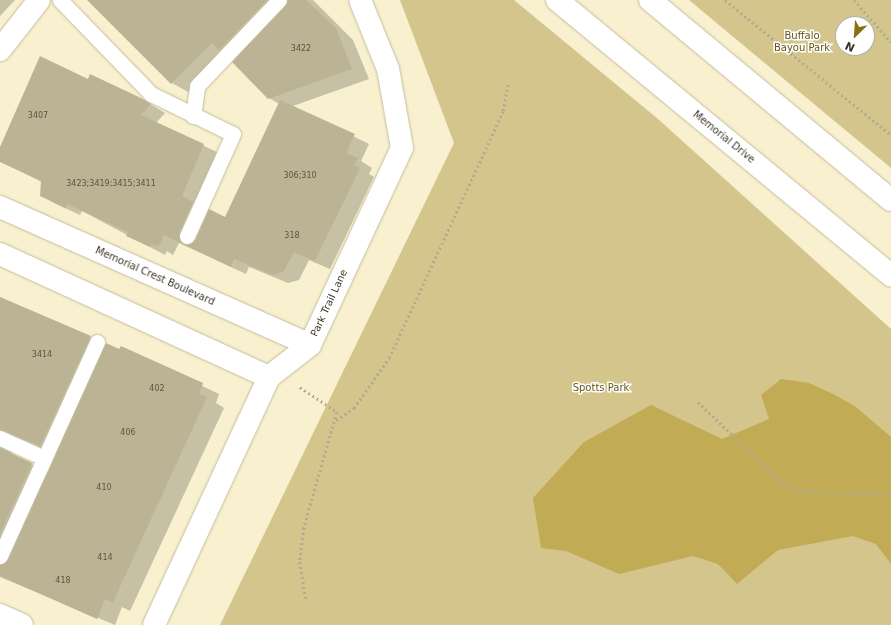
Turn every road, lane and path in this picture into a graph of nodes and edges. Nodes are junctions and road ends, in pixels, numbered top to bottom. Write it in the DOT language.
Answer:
graph roads {
  1 [pos="39,0"];
  2 [pos="60,0"];
  3 [pos="279,0"];
  4 [pos="360,0"];
  5 [pos="557,0"];
  6 [pos="650,0"];
  7 [pos="725,0"];
  8 [pos="854,0"];
  9 [pos="891,42"];
  10 [pos="0,50"];
  11 [pos="508,84"];
  12 [pos="193,116"];
  13 [pos="891,135"];
  14 [pos="891,200"];
  15 [pos="0,206"];
  16 [pos="187,236"];
  17 [pos="0,254"];
  18 [pos="891,275"];
  19 [pos="96,342"];
  20 [pos="310,345"];
  21 [pos="285,362"];
  22 [pos="269,377"];
  23 [pos="698,402"];
  24 [pos="336,420"];
  25 [pos="0,438"];
  26 [pos="44,458"];
  27 [pos="891,495"];
  28 [pos="0,556"];
  29 [pos="306,601"];
  30 [pos="0,615"];
  31 [pos="22,625"];
  32 [pos="154,625"];
  1 -- 10 [label="street"];
  2 -- 12 [label="lane"];
  3 -- 12 [label="lane"];
  4 -- 20 [label="street, Park Trail Lane"];
  5 -- 18 [label="street, Memorial Drive"];
  6 -- 14 [label="street"];
  7 -- 13 [label="path"];
  8 -- 9 [label="path"];
  11 -- 24 [label="path"];
  12 -- 16 [label="lane"];
  15 -- 20 [label="street, Memorial Crest Boulevard"];
  17 -- 22 [label="street"];
  19 -- 26 [label="lane"];
  20 -- 21 [label="street, Park Trail Lane"];
  21 -- 22 [label="street, Park Trail Lane"];
  21 -- 24 [label="path"];
  22 -- 32 [label="street, Park Trail Lane"];
  23 -- 27 [label="path"];
  24 -- 29 [label="path"];
  25 -- 26 [label="lane"];
  26 -- 28 [label="lane"];
  30 -- 31 [label="street"];
}
